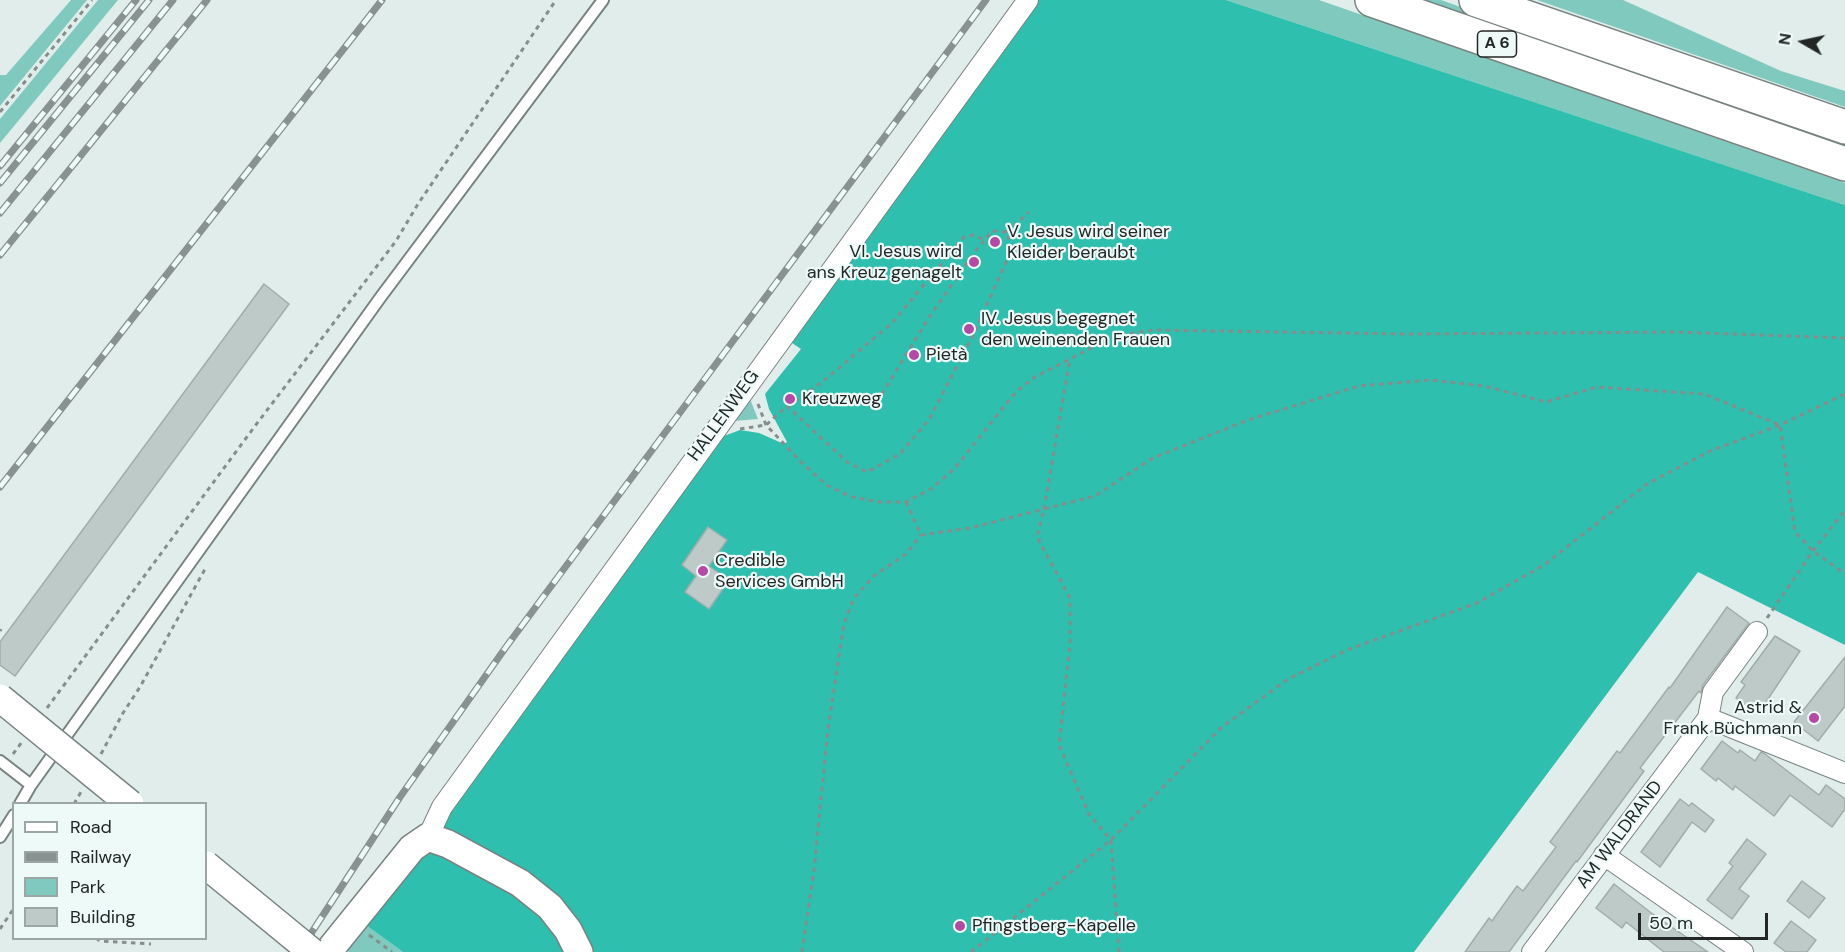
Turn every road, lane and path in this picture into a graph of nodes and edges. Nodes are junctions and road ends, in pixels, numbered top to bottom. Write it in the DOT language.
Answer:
graph roads {
  1 [pos="92,0"];
  2 [pos="556,0"];
  3 [pos="603,0"];
  4 [pos="1028,0"];
  5 [pos="1372,0"];
  6 [pos="1476,0"];
  7 [pos="0,112"];
  8 [pos="1845,127"];
  9 [pos="1845,164"];
  10 [pos="1029,212"];
  11 [pos="1007,232"];
  12 [pos="985,240"];
  13 [pos="1845,338"];
  14 [pos="1070,359"];
  15 [pos="1845,394"];
  16 [pos="787,406"];
  17 [pos="872,410"];
  18 [pos="1780,425"];
  19 [pos="906,501"];
  20 [pos="1044,509"];
  21 [pos="1845,510"];
  22 [pos="921,536"];
  23 [pos="1813,551"];
  24 [pos="208,562"];
  25 [pos="1845,574"];
  26 [pos="1757,632"];
  27 [pos="0,698"];
  28 [pos="46,709"];
  29 [pos="1708,718"];
  30 [pos="26,737"];
  31 [pos="2,763"];
  32 [pos="96,764"];
  33 [pos="1845,773"];
  34 [pos="85,783"];
  35 [pos="32,785"];
  36 [pos="21,802"];
  37 [pos="75,802"];
  38 [pos="128,802"];
  39 [pos="12,818"];
  40 [pos="0,837"];
  41 [pos="428,837"];
  42 [pos="1111,840"];
  43 [pos="1604,855"];
  44 [pos="207,866"];
  45 [pos="12,911"];
  46 [pos="350,923"];
  47 [pos="0,929"];
  48 [pos="98,940"];
  49 [pos="151,944"];
  50 [pos="312,952"];
  51 [pos="328,952"];
  52 [pos="392,952"];
  53 [pos="579,952"];
  54 [pos="802,952"];
  55 [pos="971,952"];
  56 [pos="1119,952"];
  57 [pos="1532,952"];
  58 [pos="1743,952"];
  1 -- 7 [label="path"];
  2 -- 28 [label="path"];
  3 -- 35 [label="lane"];
  4 -- 41 [label="street, HALLENWEG"];
  5 -- 9 [label="highway, A 6"];
  6 -- 8 [label="highway, A 6"];
  10 -- 11 [label="path"];
  11 -- 12 [label="path"];
  11 -- 16 [label="path"];
  12 -- 16 [label="path"];
  12 -- 17 [label="path"];
  13 -- 14 [label="path"];
  14 -- 19 [label="path"];
  14 -- 20 [label="path"];
  15 -- 18 [label="path"];
  16 -- 19 [label="path"];
  18 -- 20 [label="path"];
  18 -- 23 [label="path"];
  18 -- 42 [label="path"];
  19 -- 22 [label="path"];
  20 -- 22 [label="path"];
  20 -- 42 [label="path"];
  21 -- 23 [label="path"];
  22 -- 54 [label="path"];
  23 -- 25 [label="path"];
  23 -- 26 [label="path"];
  24 -- 32 [label="path"];
  26 -- 29 [label="street, AM WALDRAND"];
  27 -- 38 [label="street, bridge"];
  29 -- 33 [label="street"];
  29 -- 43 [label="street, AM WALDRAND"];
  30 -- 31 [label="path"];
  31 -- 35 [label="lane"];
  34 -- 37 [label="path"];
  35 -- 36 [label="lane"];
  39 -- 40 [label="lane"];
  41 -- 46 [label="street"];
  41 -- 53 [label="street"];
  42 -- 55 [label="path"];
  42 -- 56 [label="path"];
  43 -- 57 [label="street, AM WALDRAND"];
  43 -- 58 [label="street"];
  44 -- 50 [label="street, bridge"];
  45 -- 47 [label="path"];
  46 -- 51 [label="street"];
  46 -- 52 [label="path"];
  48 -- 49 [label="path"];
}
